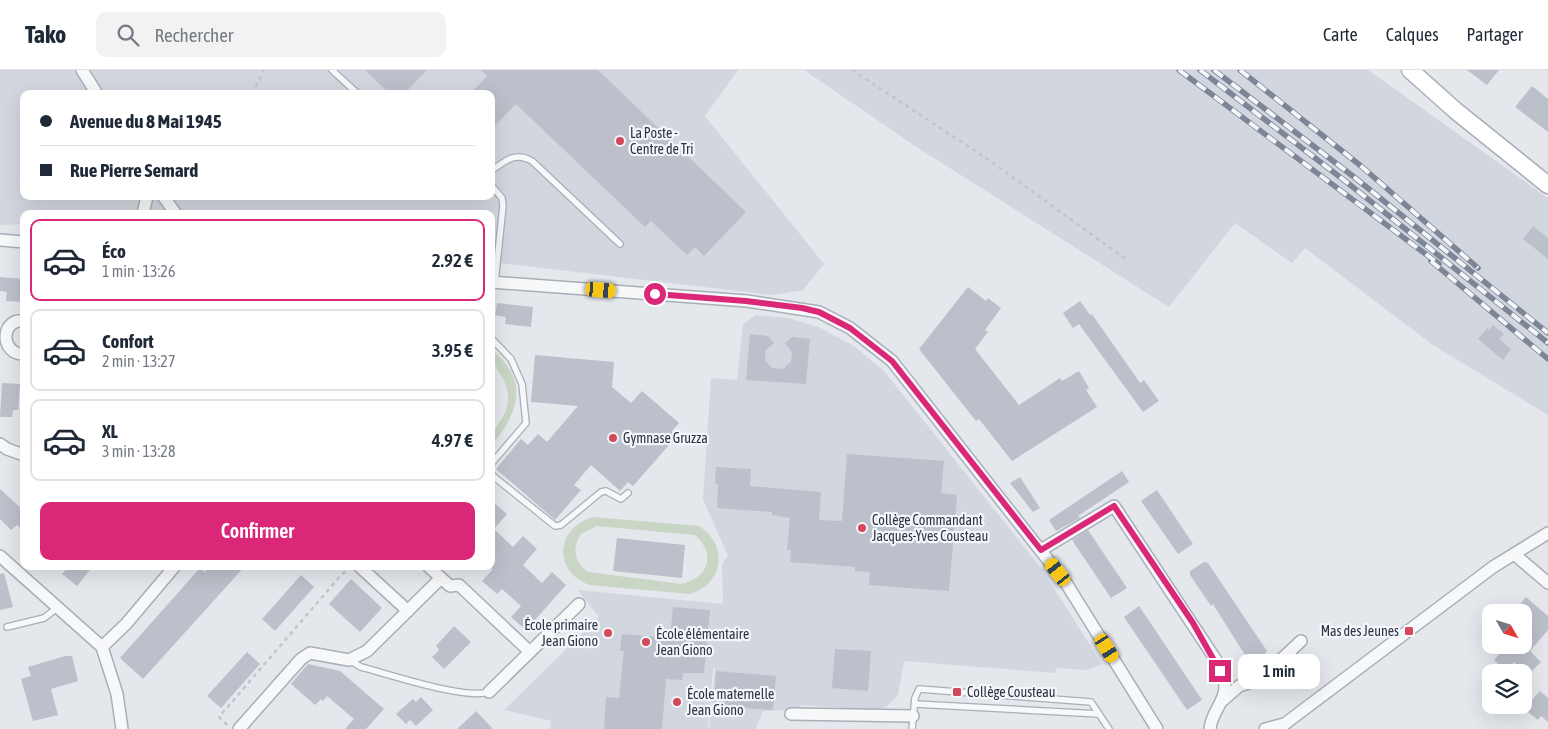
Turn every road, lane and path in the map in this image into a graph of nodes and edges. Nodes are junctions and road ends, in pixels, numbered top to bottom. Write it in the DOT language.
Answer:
graph roads {
  1 [pos="82,70"];
  2 [pos="264,70"];
  3 [pos="332,70"];
  4 [pos="852,70"];
  5 [pos="1399,70"];
  6 [pos="1410,70"];
  7 [pos="94,90"];
  8 [pos="254,90"];
  9 [pos="354,90"];
  10 [pos="1456,111"];
  11 [pos="495,169"];
  12 [pos="1548,185"];
  13 [pos="495,190"];
  14 [pos="0,240"];
  15 [pos="20,242"];
  16 [pos="620,244"];
  17 [pos="1127,260"];
  18 [pos="495,267"];
  19 [pos="495,282"];
  20 [pos="20,321"];
  21 [pos="3,327"];
  22 [pos="495,342"];
  23 [pos="20,354"];
  24 [pos="4,447"];
  25 [pos="20,453"];
  26 [pos="495,459"];
  27 [pos="20,461"];
  28 [pos="495,478"];
  29 [pos="628,493"];
  30 [pos="1548,533"];
  31 [pos="1041,550"];
  32 [pos="1514,554"];
  33 [pos="0,556"];
  34 [pos="172,570"];
  35 [pos="350,570"];
  36 [pos="357,570"];
  37 [pos="432,570"];
  38 [pos="441,578"];
  39 [pos="1548,583"];
  40 [pos="579,604"];
  41 [pos="57,608"];
  42 [pos="408,611"];
  43 [pos="7,627"];
  44 [pos="1301,641"];
  45 [pos="102,647"];
  46 [pos="530,652"];
  47 [pos="349,660"];
  48 [pos="489,692"];
  49 [pos="1219,702"];
  50 [pos="915,704"];
  51 [pos="791,714"];
  52 [pos="1099,714"];
  53 [pos="913,716"];
  54 [pos="1282,726"];
  55 [pos="235,728"];
  56 [pos="122,729"];
  57 [pos="912,729"];
  58 [pos="1109,729"];
  59 [pos="1157,729"];
  60 [pos="1210,729"];
  61 [pos="1265,729"];
  1 -- 7 [label="street"];
  2 -- 8 [label="path"];
  3 -- 9 [label="lane"];
  4 -- 17 [label="path"];
  5 -- 10 [label="main road"];
  6 -- 10 [label="main road"];
  10 -- 12 [label="main road"];
  11 -- 16 [label="lane"];
  13 -- 18 [label="lane"];
  14 -- 15 [label="street"];
  19 -- 31 [label="street"];
  20 -- 21 [label="street"];
  21 -- 23 [label="street"];
  22 -- 26 [label="lane"];
  24 -- 25 [label="street"];
  24 -- 27 [label="street"];
  28 -- 29 [label="lane"];
  30 -- 32 [label="street"];
  31 -- 49 [label="street"];
  31 -- 59 [label="street"];
  32 -- 39 [label="street"];
  32 -- 54 [label="street"];
  33 -- 41 [label="street"];
  34 -- 45 [label="street"];
  35 -- 55 [label="path"];
  36 -- 42 [label="street"];
  37 -- 38 [label="street"];
  38 -- 42 [label="street"];
  38 -- 46 [label="street"];
  40 -- 46 [label="street"];
  41 -- 43 [label="lane"];
  41 -- 45 [label="street"];
  42 -- 47 [label="street"];
  44 -- 49 [label="street"];
  45 -- 56 [label="street"];
  46 -- 48 [label="street"];
  47 -- 48 [label="lane"];
  47 -- 55 [label="street"];
  49 -- 60 [label="street"];
  50 -- 52 [label="lane"];
  50 -- 52 [label="lane"];
  50 -- 53 [label="lane"];
  51 -- 53 [label="street"];
  52 -- 58 [label="lane"];
  53 -- 57 [label="lane"];
  54 -- 61 [label="street"];
}
